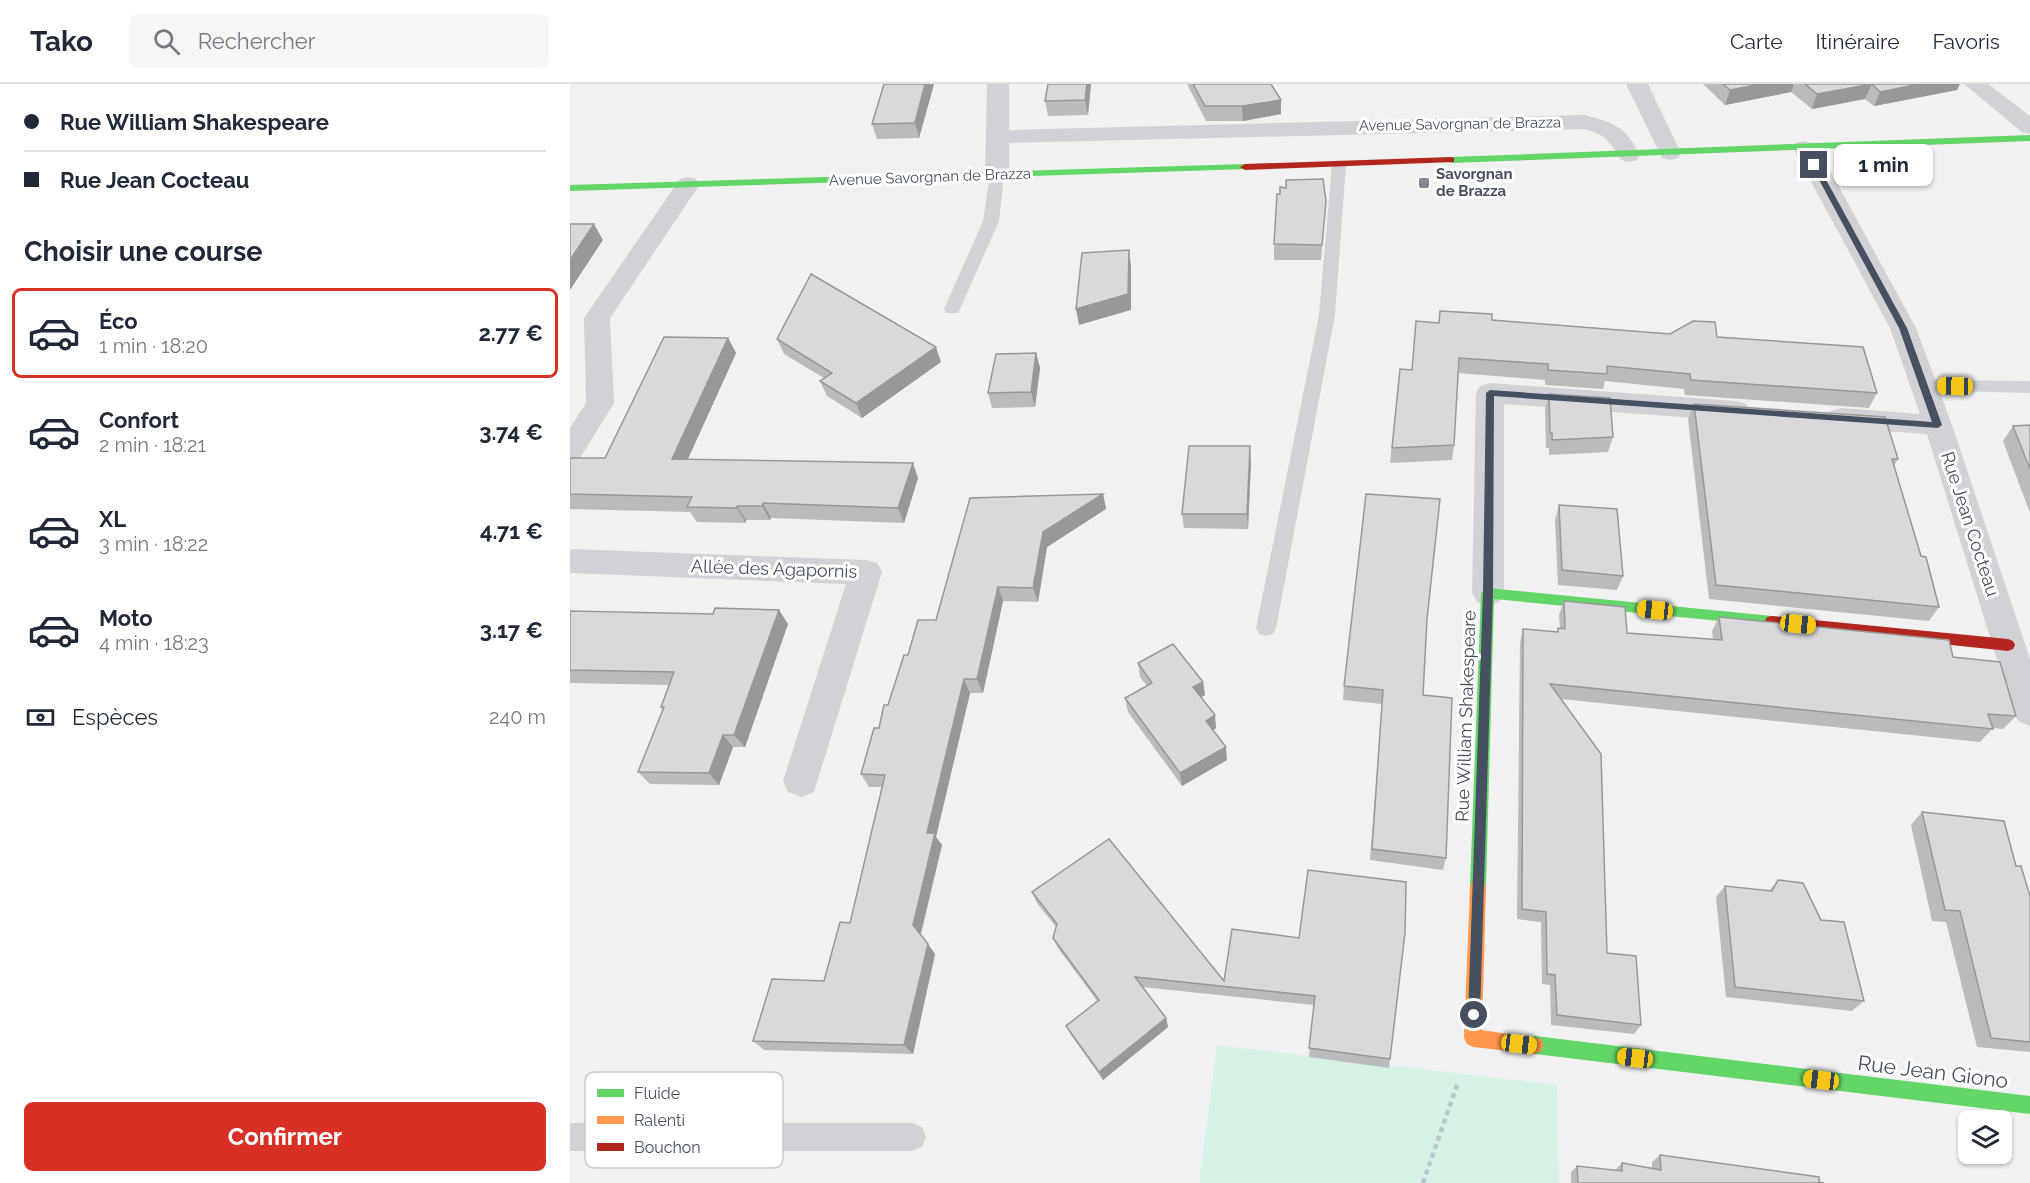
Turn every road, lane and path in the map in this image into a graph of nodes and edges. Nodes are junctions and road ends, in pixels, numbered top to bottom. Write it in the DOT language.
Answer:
graph roads {
  1 [pos="998,84"];
  2 [pos="1637,84"];
  3 [pos="1975,84"];
  4 [pos="2030,127"];
  5 [pos="1276,129"];
  6 [pos="998,137"];
  7 [pos="2030,138"];
  8 [pos="1804,148"];
  9 [pos="1670,153"];
  10 [pos="1629,154"];
  11 [pos="1339,164"];
  12 [pos="1290,166"];
  13 [pos="997,175"];
  14 [pos="687,184"];
  15 [pos="570,188"];
  16 [pos="952,309"];
  17 [pos="1924,386"];
  18 [pos="2030,387"];
  19 [pos="1760,413"];
  20 [pos="1819,417"];
  21 [pos="1938,425"];
  22 [pos="570,451"];
  23 [pos="570,561"];
  24 [pos="1488,593"];
  25 [pos="1266,628"];
  26 [pos="2008,645"];
  27 [pos="2030,711"];
  28 [pos="801,781"];
  29 [pos="1473,1038"];
  30 [pos="2030,1105"];
  31 [pos="783,1137"];
  32 [pos="912,1137"];
  33 [pos="1423,1183"];
  1 -- 6 [label="street"];
  2 -- 9 [label="street"];
  3 -- 4 [label="street"];
  5 -- 6 [label="street, Avenue Savorgnan de Brazza"];
  5 -- 10 [label="street, Avenue Savorgnan de Brazza"];
  5 -- 12 [label="street"];
  6 -- 13 [label="street"];
  7 -- 8 [label="street, Avenue Savorgnan de Brazza"];
  8 -- 9 [label="street, Avenue Savorgnan de Brazza"];
  8 -- 17 [label="street, Rue Jean Cocteau"];
  9 -- 10 [label="street, Avenue Savorgnan de Brazza"];
  10 -- 11 [label="street, Avenue Savorgnan de Brazza"];
  11 -- 12 [label="street, Avenue Savorgnan de Brazza"];
  11 -- 25 [label="lane"];
  12 -- 13 [label="street, Avenue Savorgnan de Brazza"];
  13 -- 14 [label="street, Avenue Savorgnan de Brazza"];
  13 -- 16 [label="lane"];
  14 -- 15 [label="street, Avenue Savorgnan de Brazza"];
  14 -- 22 [label="street"];
  17 -- 18 [label="lane"];
  17 -- 21 [label="street, Rue Jean Cocteau"];
  19 -- 24 [label="street"];
  20 -- 21 [label="street"];
  21 -- 26 [label="street, Rue Jean Cocteau"];
  23 -- 28 [label="street, Allée des Agapornis"];
  24 -- 26 [label="street, Rue William Shakespeare"];
  24 -- 29 [label="street, Rue William Shakespeare"];
  26 -- 27 [label="street, Rue Jean Cocteau"];
  29 -- 30 [label="street, Rue Jean Giono"];
  29 -- 33 [label="path"];
  31 -- 32 [label="lane"];
}
